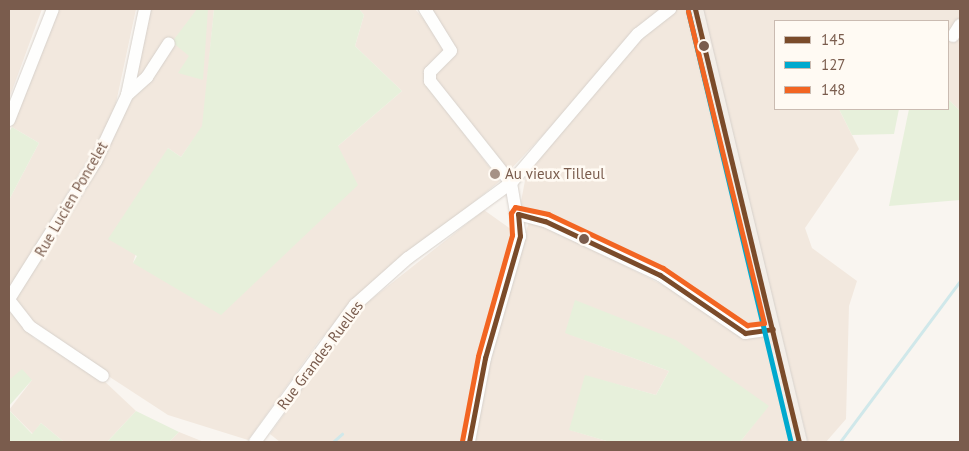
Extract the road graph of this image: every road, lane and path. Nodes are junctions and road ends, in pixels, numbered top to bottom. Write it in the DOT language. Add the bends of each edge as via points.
graph roads {
  1 [pos="53,9"];
  2 [pos="145,9"];
  3 [pos="424,9"];
  4 [pos="670,9"];
  5 [pos="695,9"];
  6 [pos="169,43"];
  7 [pos="127,95"];
  8 [pos="9,120"];
  9 [pos="510,183"];
  10 [pos="518,214"];
  11 [pos="9,300"];
  12 [pos="772,330"];
  13 [pos="103,376"];
  14 [pos="255,442"];
  15 [pos="469,442"];
  16 [pos="800,442"];
  1 -- 8 [label="street"];
  2 -- 7 [label="street, Rue Lucien Poncelet"];
  3 -- 9 [label="street" via="451,51 430,72 430,81"];
  4 -- 9 [label="street, Rue Grandes Ruelles" via="638,34"];
  5 -- 12 [label="main road"];
  6 -- 7 [label="street, Rue Lucien Poncelet" via="146,77"];
  7 -- 11 [label="street, Rue Lucien Poncelet" via="92,168"];
  9 -- 10 [label="street"];
  9 -- 14 [label="street, Rue Grandes Ruelles" via="408,258 355,305"];
  10 -- 12 [label="street" via="545,221 660,275 745,333"];
  10 -- 15 [label="street" via="520,236 484,358"];
  11 -- 13 [label="street" via="29,326"];
  12 -- 16 [label="main road"];
}
